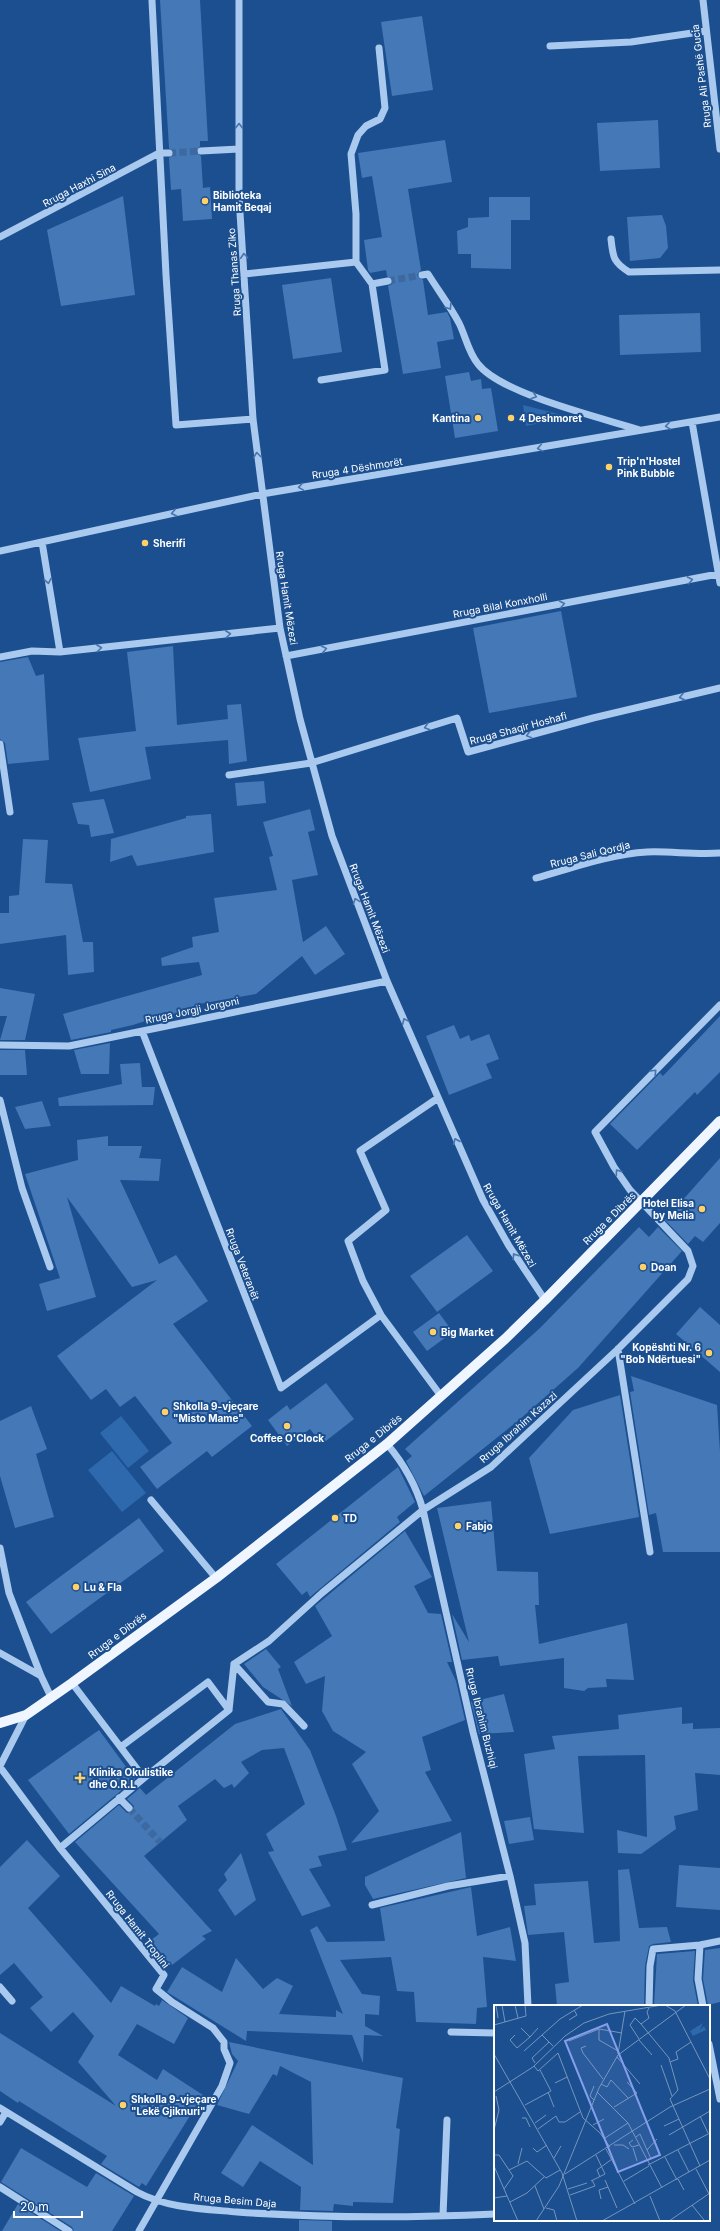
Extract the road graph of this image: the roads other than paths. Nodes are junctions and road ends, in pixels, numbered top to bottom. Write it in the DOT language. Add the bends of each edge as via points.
graph roads {
  1 [pos="239,0"];
  2 [pos="703,0"];
  3 [pos="152,1"];
  4 [pos="706,31"];
  5 [pos="550,46"];
  6 [pos="379,48"];
  7 [pos="239,149"];
  8 [pos="720,149"];
  9 [pos="201,151"];
  10 [pos="159,153"];
  11 [pos="169,153"];
  12 [pos="0,237"];
  13 [pos="610,239"];
  14 [pos="356,262"];
  15 [pos="720,270"];
  16 [pos="245,274"];
  17 [pos="422,275"];
  18 [pos="388,281"];
  19 [pos="372,284"];
  20 [pos="321,380"];
  21 [pos="720,417"];
  22 [pos="253,419"];
  23 [pos="692,422"];
  24 [pos="642,431"];
  25 [pos="262,494"];
  26 [pos="42,542"];
  27 [pos="0,551"];
  28 [pos="718,574"];
  29 [pos="720,583"];
  30 [pos="280,628"];
  31 [pos="60,652"];
  32 [pos="286,656"];
  33 [pos="0,657"];
  34 [pos="720,688"];
  35 [pos="0,744"];
  36 [pos="311,763"];
  37 [pos="229,775"];
  38 [pos="10,812"];
  39 [pos="720,853"];
  40 [pos="536,878"];
  41 [pos="387,981"];
  42 [pos="720,1005"];
  43 [pos="142,1031"];
  44 [pos="0,1045"];
  45 [pos="438,1098"];
  46 [pos="0,1100"];
  47 [pos="720,1121"];
  48 [pos="641,1203"];
  49 [pos="50,1267"];
  50 [pos="546,1300"];
  51 [pos="381,1315"];
  52 [pos="618,1349"];
  53 [pos="441,1396"];
  54 [pos="387,1444"];
  55 [pos="151,1500"];
  56 [pos="423,1510"];
  57 [pos="0,1548"];
  58 [pos="650,1552"];
  59 [pos="216,1578"];
  60 [pos="0,1653"];
  61 [pos="234,1664"];
  62 [pos="41,1676"];
  63 [pos="72,1683"];
  64 [pos="51,1697"];
  65 [pos="229,1710"];
  66 [pos="26,1715"];
  67 [pos="0,1723"];
  68 [pos="304,1726"];
  69 [pos="122,1746"];
  70 [pos="0,1767"];
  71 [pos="144,1778"];
  72 [pos="119,1798"];
  73 [pos="129,1808"];
  74 [pos="60,1848"];
  75 [pos="510,1876"];
  76 [pos="372,1905"];
  77 [pos="720,1941"];
  78 [pos="700,1945"];
  79 [pos="0,1987"];
  80 [pos="12,2001"];
  81 [pos="528,2005"];
  82 [pos="649,2005"];
  83 [pos="703,2005"];
  84 [pos="451,2032"];
  85 [pos="494,2033"];
  86 [pos="710,2049"];
  87 [pos="720,2099"];
  88 [pos="3,2110"];
  89 [pos="447,2120"];
  90 [pos="0,2122"];
  91 [pos="0,2187"];
  92 [pos="156,2201"];
  93 [pos="494,2214"];
  94 [pos="443,2215"];
  95 [pos="69,2231"];
  96 [pos="139,2231"];
  7 -- 1 [label="street, Rruga Thanas Ziko, one-way"];
  2 -- 4 [label="street, Rruga Ali Pashë Gucia"];
  3 -- 10 [label="street"];
  4 -- 5 [label="street" via="631,42"];
  4 -- 8 [label="street, Rruga Ali Pashë Gucia"];
  6 -- 14 [label="street" via="385,108 380,119 366,126 358,135 351,154 356,214"];
  7 -- 9 [label="street"];
  16 -- 7 [label="street, Rruga Thanas Ziko, one-way" via="239,197"];
  10 -- 11 [label="street, Rruga Haxhi Sina"];
  10 -- 12 [label="street, Rruga Haxhi Sina"];
  10 -- 22 [label="street" via="176,425"];
  13 -- 15 [label="street" via="614,260 629,272"];
  14 -- 16 [label="street"];
  14 -- 19 [label="street"];
  16 -- 22 [label="street, Rruga Thanas Ziko"];
  17 -- 24 [label="street, one-way" via="428,274 459,324 469,351 478,365 491,377 532,396"];
  18 -- 19 [label="street"];
  19 -- 20 [label="street" via="385,370"];
  21 -- 23 [label="street, Rruga 4 Dëshmorët"];
  25 -- 22 [label="street, Rruga Thanas Ziko, one-way"];
  23 -- 24 [label="street, Rruga 4 Dëshmorët, one-way"];
  23 -- 28 [label="street"];
  24 -- 25 [label="street, Rruga 4 Dëshmorët, one-way"];
  25 -- 26 [label="street, Rruga 4 Dëshmorët, one-way"];
  25 -- 30 [label="street, Rruga Hamit Mëzezi"];
  26 -- 27 [label="street, Rruga 4 Dëshmorët"];
  26 -- 31 [label="street, one-way"];
  28 -- 29 [label="street"];
  32 -- 28 [label="street, Rruga Bilal Konxholli, one-way"];
  31 -- 30 [label="street, one-way"];
  30 -- 32 [label="street, Rruga Hamit Mëzezi"];
  31 -- 33 [label="street" via="32,651"];
  32 -- 36 [label="street, Rruga Hamit Mëzezi"];
  34 -- 36 [label="street, Rruga Shaqir Hoshafi, one-way" via="593,718 468,752 457,718"];
  35 -- 38 [label="street"];
  36 -- 37 [label="street, Rruga Shaqir Hoshafi"];
  41 -- 36 [label="street, Rruga Hamit Mëzezi, one-way" via="332,836"];
  39 -- 40 [label="street, Rruga Sali Qordja" via="646,852 615,856"];
  41 -- 43 [label="street, Rruga Jorgji Jorgoni"];
  45 -- 41 [label="street, Rruga Hamit Mëzezi, one-way"];
  48 -- 42 [label="street, Rruga Ibrahim Kazazi, one-way" via="614,1167 595,1132"];
  43 -- 44 [label="street, Rruga Jorgji Jorgoni" via="69,1046"];
  43 -- 51 [label="street, Rruga Veteranët" via="281,1388"];
  50 -- 45 [label="street, Rruga Hamit Mëzezi, one-way" via="509,1246 483,1200"];
  45 -- 51 [label="street" via="360,1151 386,1210 348,1241 363,1281"];
  46 -- 49 [label="street" via="22,1188"];
  47 -- 48 [label="main road, Rruga e Dibrës"];
  48 -- 50 [label="main road, Rruga e Dibrës"];
  48 -- 52 [label="street, Rruga Ibrahim Kazazi" via="688,1251 693,1266 688,1278"];
  50 -- 53 [label="main road, Rruga e Dibrës"];
  51 -- 53 [label="street"];
  52 -- 56 [label="street, Rruga Ibrahim Kazazi" via="491,1467"];
  52 -- 58 [label="street"];
  53 -- 54 [label="main road, Rruga e Dibrës"];
  54 -- 56 [label="street, Rruga Ibrahim Buzhiqi" via="402,1462 418,1491"];
  54 -- 59 [label="main road, Rruga e Dibrës"];
  55 -- 59 [label="street"];
  56 -- 61 [label="street, Rruga Ibrahim Kazazi" via="322,1593 269,1641"];
  56 -- 75 [label="street, Rruga Ibrahim Buzhiqi"];
  57 -- 62 [label="street" via="9,1593"];
  59 -- 63 [label="main road, Rruga e Dibrës"];
  60 -- 62 [label="street"];
  61 -- 65 [label="street"];
  61 -- 68 [label="street" via="268,1702 283,1704"];
  62 -- 64 [label="street"];
  63 -- 64 [label="main road, Rruga e Dibrës"];
  63 -- 69 [label="street"];
  64 -- 66 [label="main road, Rruga e Dibrës"];
  65 -- 69 [label="street" via="208,1682"];
  65 -- 71 [label="street"];
  66 -- 67 [label="main road, Rruga e Dibrës"];
  66 -- 70 [label="street"];
  69 -- 71 [label="street"];
  70 -- 74 [label="street, Rruga Hamit Troplini"];
  71 -- 72 [label="street"];
  72 -- 73 [label="street"];
  72 -- 74 [label="street"];
  74 -- 92 [label="street, Rruga Hamit Troplini" via="164,1975 156,1989 213,2028 224,2042 230,2063 222,2086"];
  75 -- 76 [label="street" via="448,1886"];
  75 -- 81 [label="street, Rruga Ibrahim Buzhiqi" via="525,1943"];
  77 -- 78 [label="street"];
  78 -- 82 [label="street" via="653,1949"];
  78 -- 83 [label="street" via="698,1979"];
  79 -- 80 [label="street"];
  84 -- 85 [label="street"];
  86 -- 87 [label="street"];
  88 -- 90 [label="street"];
  88 -- 92 [label="street, Rruga Besim Daja"];
  89 -- 94 [label="street"];
  91 -- 95 [label="street"];
  92 -- 94 [label="street, Rruga Besim Daja" via="207,2210 269,2214"];
  92 -- 96 [label="street"];
  93 -- 94 [label="street, Rruga Besim Daja"];
}
